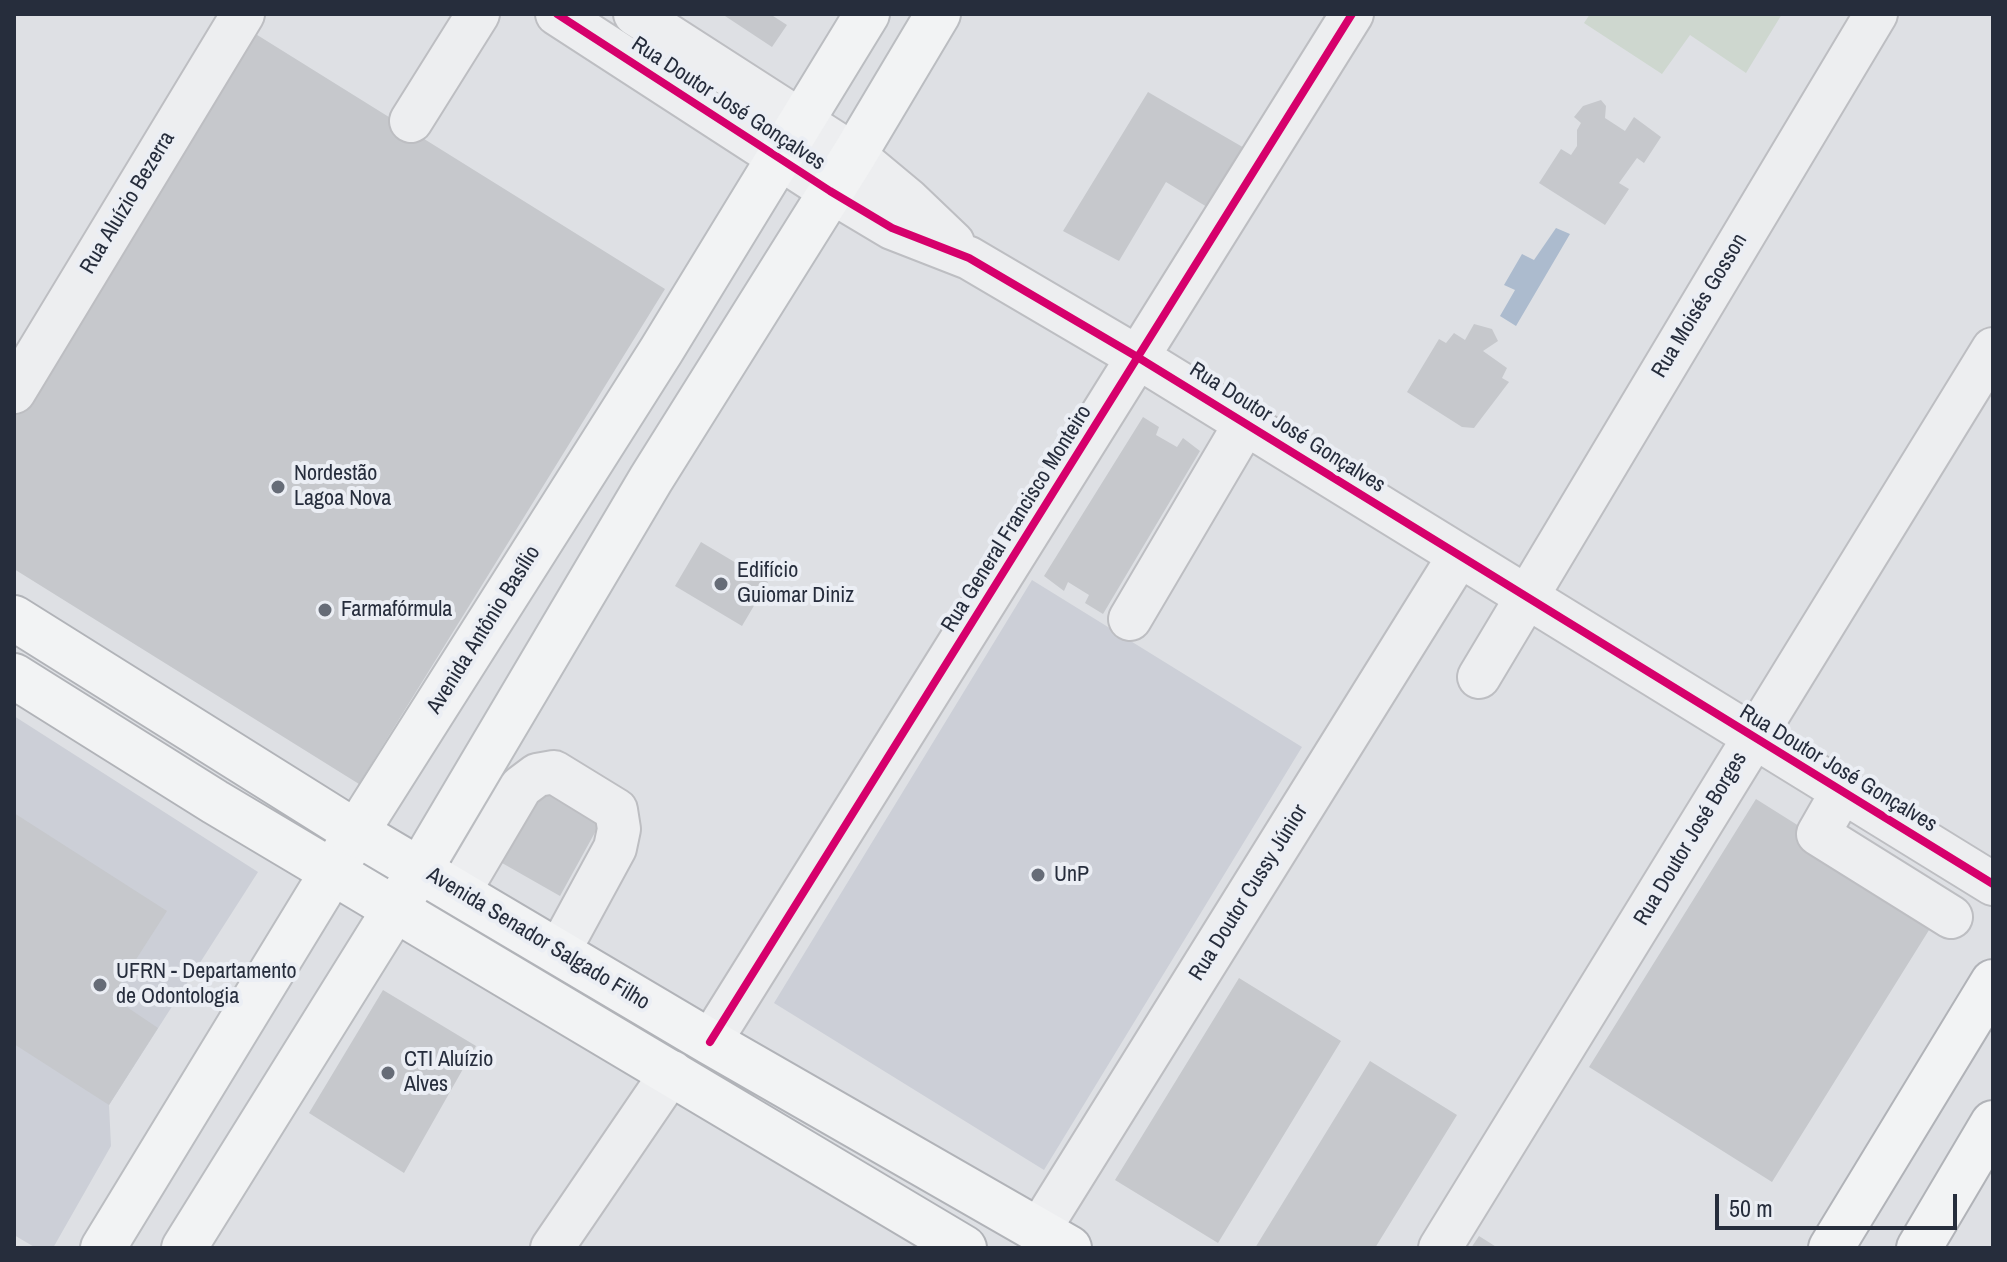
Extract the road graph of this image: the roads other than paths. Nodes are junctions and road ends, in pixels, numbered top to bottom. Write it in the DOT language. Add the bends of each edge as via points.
graph roads {
  1 [pos="209,14"];
  2 [pos="243,14"];
  3 [pos="478,14"];
  4 [pos="557,14"];
  5 [pos="635,14"];
  6 [pos="938,14"];
  7 [pos="1352,14"];
  8 [pos="1876,14"];
  9 [pos="857,18"];
  10 [pos="190,72"];
  11 [pos="411,121"];
  12 [pos="804,121"];
  13 [pos="854,155"];
  14 [pos="781,159"];
  15 [pos="830,191"];
  16 [pos="89,241"];
  17 [pos="969,258"];
  18 [pos="14,338"];
  19 [pos="1993,349"];
  20 [pos="661,351"];
  21 [pos="1139,358"];
  22 [pos="14,392"];
  23 [pos="1245,424"];
  24 [pos="651,479"];
  25 [pos="1459,556"];
  26 [pos="1525,597"];
  27 [pos="14,618"];
  28 [pos="1130,619"];
  29 [pos="14,676"];
  30 [pos="1479,677"];
  31 [pos="1752,738"];
  32 [pos="1842,792"];
  33 [pos="357,833"];
  34 [pos="420,869"];
  35 [pos="333,872"];
  36 [pos="1993,884"];
  37 [pos="459,892"];
  38 [pos="395,908"];
  39 [pos="1951,917"];
  40 [pos="559,951"];
  41 [pos="1993,982"];
  42 [pos="710,1042"];
  43 [pos="672,1072"];
  44 [pos="1993,1123"];
  45 [pos="1993,1161"];
  46 [pos="1054,1239"];
  47 [pos="955,1246"];
  48 [pos="103,1248"];
  49 [pos="184,1248"];
  50 [pos="552,1248"];
  51 [pos="1440,1248"];
  52 [pos="1831,1248"];
  53 [pos="1919,1248"];
  54 [pos="1941,1248"];
  1 -- 10 [label="street, Rua Aluízio Bezerra"];
  2 -- 10 [label="street, Rua Aluízio Bezerra"];
  3 -- 11 [label="street"];
  4 -- 14 [label="street, Rua Doutor José Gonçalves"];
  5 -- 12 [label="street, Rua Doutor José Gonçalves"];
  6 -- 13 [label="main road"];
  7 -- 21 [label="street, Rua General Francisco Monteiro"];
  8 -- 26 [label="street, Rua Moisés Gosson"];
  9 -- 12 [label="main road, Avenida Antônio Basílio"];
  10 -- 16 [label="street, Rua Aluízio Bezerra"];
  12 -- 13 [label="street, Rua Doutor José Gonçalves"];
  12 -- 14 [label="main road, Avenida Antônio Basílio"];
  13 -- 15 [label="main road"];
  13 -- 17 [label="street, Rua Doutor José Gonçalves"];
  14 -- 15 [label="street, Rua Doutor José Gonçalves"];
  14 -- 20 [label="main road, Avenida Antônio Basílio"];
  15 -- 17 [label="street, Rua Doutor José Gonçalves" via="892,228"];
  15 -- 24 [label="main road"];
  16 -- 18 [label="street, Rua Aluízio Bezerra"];
  16 -- 22 [label="street, Rua Aluízio Bezerra"];
  17 -- 21 [label="street, Rua Doutor José Gonçalves"];
  19 -- 31 [label="street, Rua Doutor José Borges"];
  20 -- 24 [label="main road"];
  20 -- 33 [label="main road, Avenida Antônio Basílio"];
  21 -- 23 [label="street, Rua Doutor José Gonçalves"];
  21 -- 42 [label="street, Rua General Francisco Monteiro"];
  23 -- 25 [label="street, Rua Doutor José Gonçalves"];
  23 -- 28 [label="street"];
  24 -- 34 [label="main road"];
  25 -- 26 [label="street, Rua Doutor José Gonçalves"];
  25 -- 46 [label="street, Rua Doutor Cussy Júnior"];
  26 -- 30 [label="street, Rua Moisés Gosson"];
  26 -- 31 [label="street, Rua Doutor José Gonçalves"];
  27 -- 33 [label="main road, Avenida Senador Salgado Filho"];
  29 -- 35 [label="main road, Avenida Senador Salgado Filho"];
  31 -- 32 [label="street, Rua Doutor José Gonçalves"];
  31 -- 51 [label="street, Rua Doutor José Borges" via="1542,1102"];
  32 -- 36 [label="street, Rua Doutor José Gonçalves"];
  32 -- 39 [label="street" via="1818,834"];
  33 -- 34 [label="main road, Avenida Senador Salgado Filho"];
  33 -- 35 [label="main road, Avenida Antônio Basílio"];
  34 -- 37 [label="main road, Avenida Senador Salgado Filho"];
  34 -- 38 [label="main road"];
  35 -- 38 [label="main road, Avenida Senador Salgado Filho"];
  35 -- 48 [label="main road, Avenida Antônio Basílio"];
  37 -- 40 [label="main road, Avenida Senador Salgado Filho"];
  37 -- 40 [label="street" via="521,787 537,775 554,772 616,810 619,829 615,848"];
  38 -- 43 [label="main road, Avenida Senador Salgado Filho"];
  38 -- 49 [label="main road"];
  40 -- 42 [label="main road, Avenida Senador Salgado Filho"];
  41 -- 52 [label="main road"];
  42 -- 46 [label="main road, Avenida Senador Salgado Filho"];
  43 -- 47 [label="main road, Avenida Senador Salgado Filho"];
  43 -- 50 [label="street"];
  44 -- 53 [label="main road"];
  45 -- 54 [label="street"];
}
